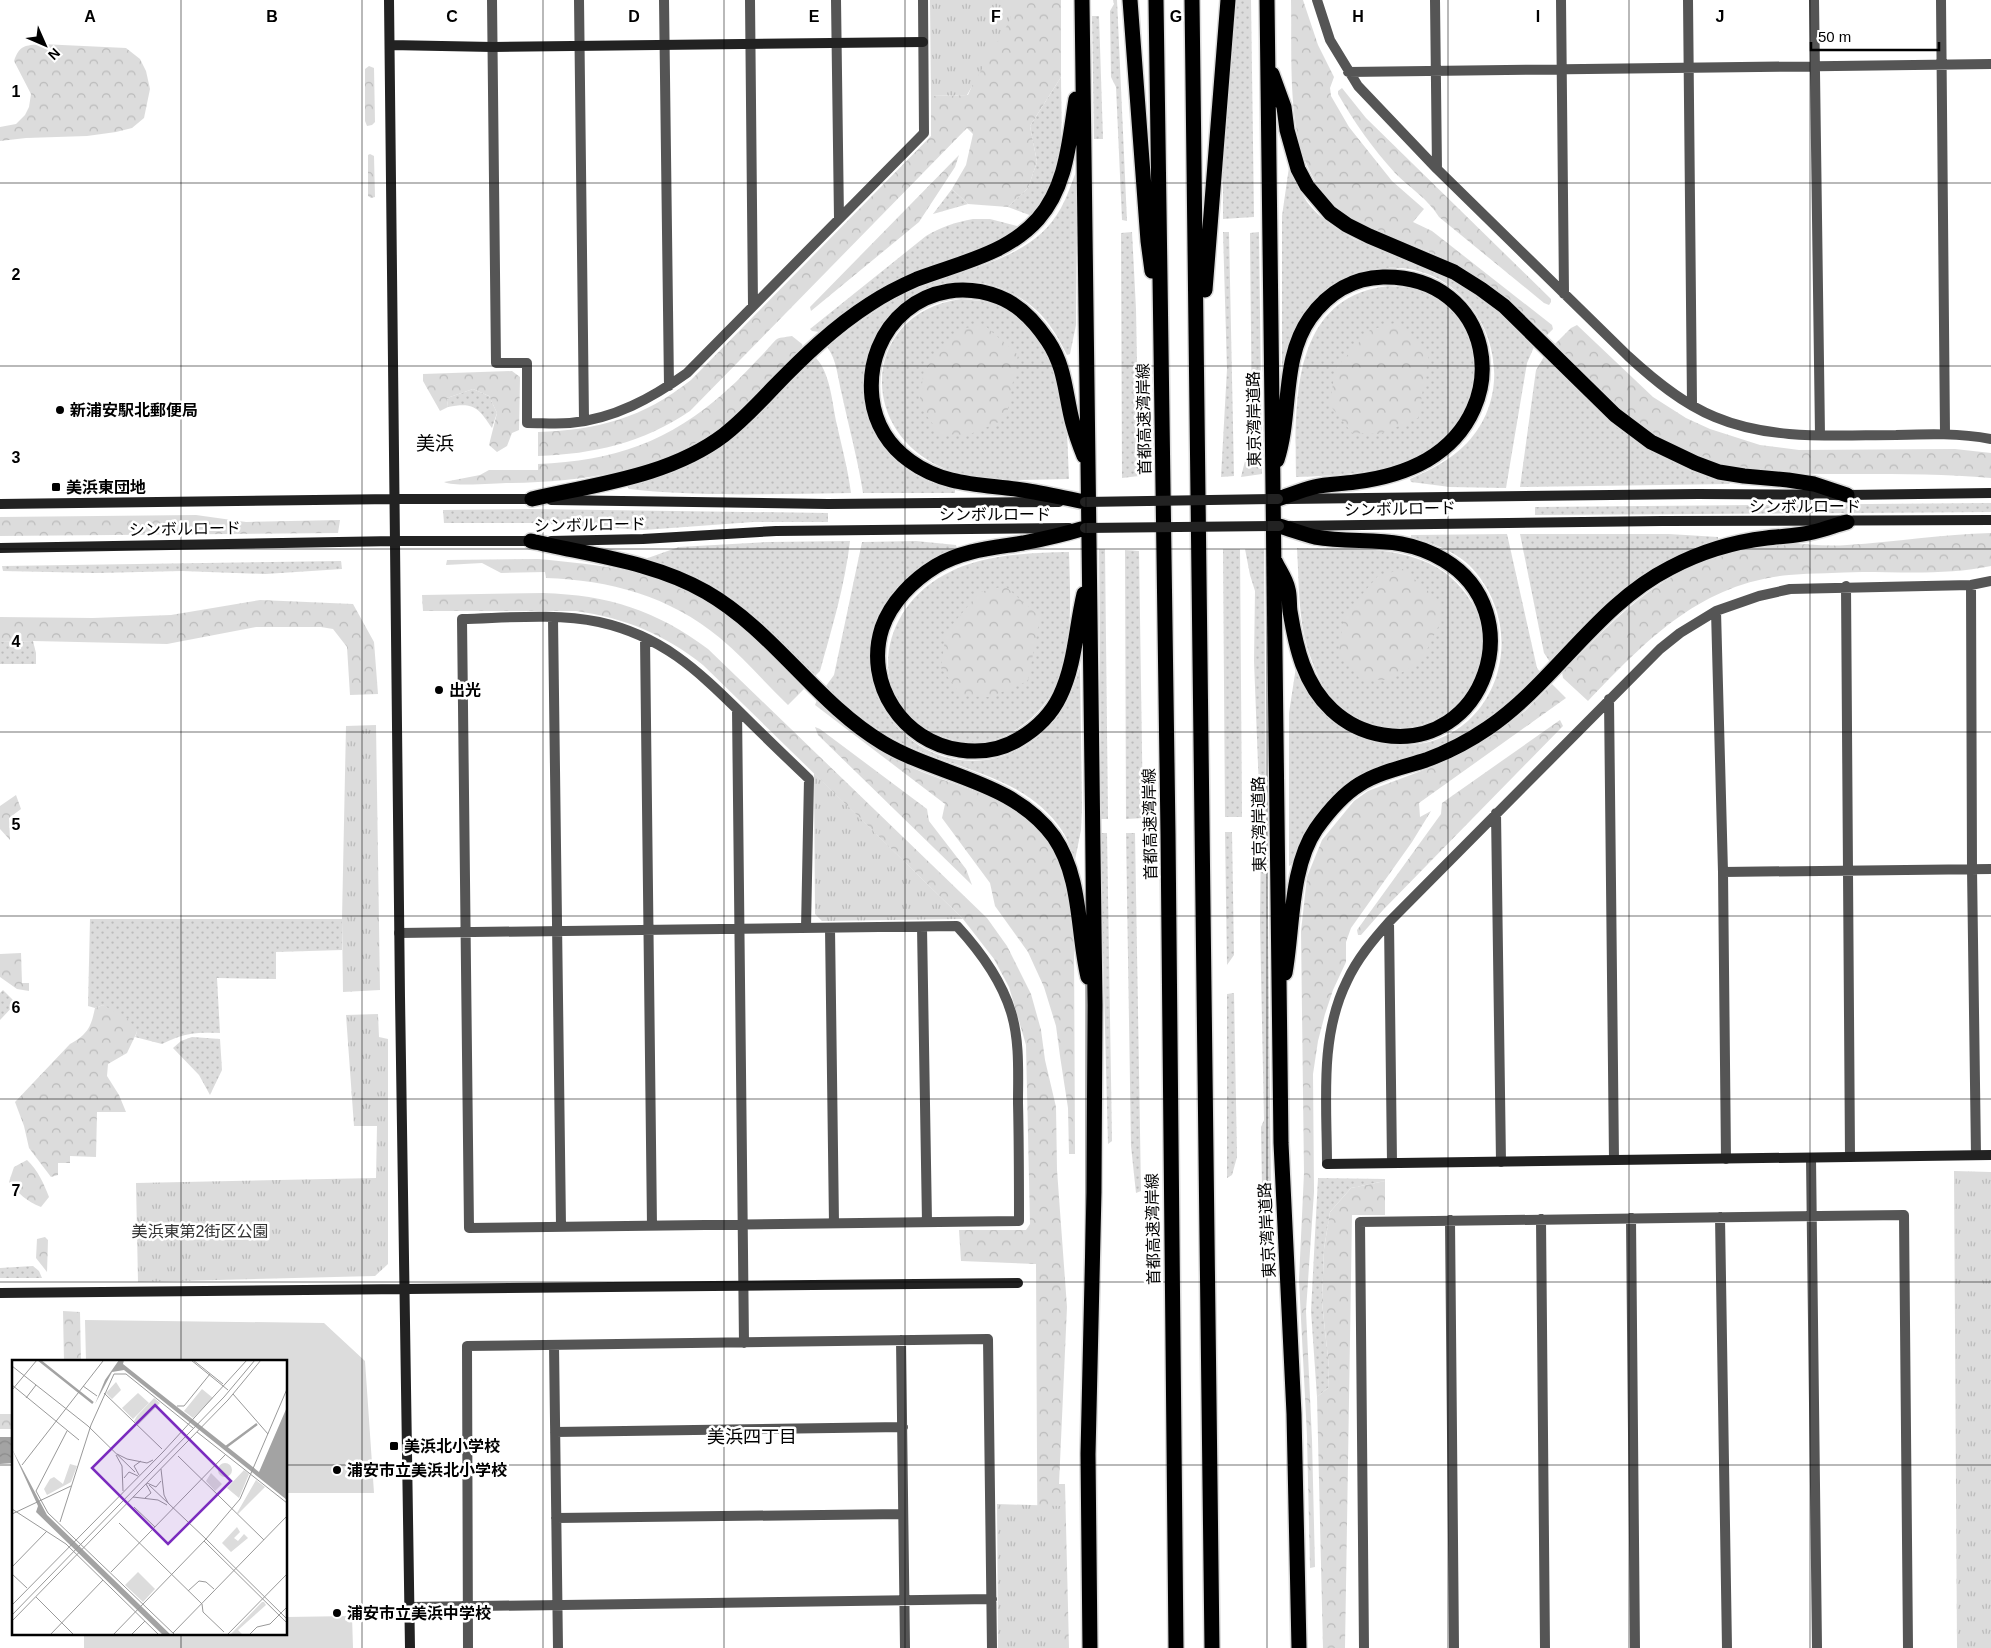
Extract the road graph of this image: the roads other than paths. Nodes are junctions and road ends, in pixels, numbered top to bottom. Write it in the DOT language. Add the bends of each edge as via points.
graph roads {
  1 [pos="389,0"];
  2 [pos="492,0"];
  3 [pos="579,0"];
  4 [pos="664,0"];
  5 [pos="750,0"];
  6 [pos="836,0"];
  7 [pos="923,0"];
  8 [pos="1082,0"];
  9 [pos="1130,0"];
  10 [pos="1156,0"];
  11 [pos="1192,0"];
  12 [pos="1228,0"];
  13 [pos="1267,0"];
  14 [pos="1317,0"];
  15 [pos="1435,0"];
  16 [pos="1561,0"];
  17 [pos="1688,0"];
  18 [pos="1814,0"];
  19 [pos="1940,0"];
  20 [pos="923,42"];
  21 [pos="836,43"];
  22 [pos="750,44"];
  23 [pos="390,45"];
  24 [pos="665,45"];
  25 [pos="580,46"];
  26 [pos="493,47"];
  27 [pos="1083,60"];
  28 [pos="1268,63"];
  29 [pos="1991,64"];
  30 [pos="1941,65"];
  31 [pos="1815,66"];
  32 [pos="1688,68"];
  33 [pos="1562,70"];
  34 [pos="1436,71"];
  35 [pos="1348,72"];
  36 [pos="1437,169"];
  37 [pos="839,219"];
  38 [pos="1564,294"];
  39 [pos="753,306"];
  40 [pos="1161,340"];
  41 [pos="1198,365"];
  42 [pos="669,386"];
  43 [pos="1692,404"];
  44 [pos="584,420"];
  45 [pos="1945,434"];
  46 [pos="1820,435"];
  47 [pos="1991,439"];
  48 [pos="1088,470"];
  49 [pos="1272,472"];
  50 [pos="1991,493"];
  51 [pos="1846,495"];
  52 [pos="394,499"];
  53 [pos="532,499"];
  54 [pos="1278,499"];
  55 [pos="1085,502"];
  56 [pos="0,504"];
  57 [pos="1991,520"];
  58 [pos="1847,522"];
  59 [pos="1278,526"];
  60 [pos="1085,528"];
  61 [pos="395,541"];
  62 [pos="532,541"];
  63 [pos="0,548"];
  64 [pos="1274,558"];
  65 [pos="1090,566"];
  66 [pos="1991,580"];
  67 [pos="1972,585"];
  68 [pos="1846,586"];
  69 [pos="1716,611"];
  70 [pos="554,618"];
  71 [pos="645,638"];
  72 [pos="1609,699"];
  73 [pos="737,709"];
  74 [pos="1496,813"];
  75 [pos="1972,869"];
  76 [pos="1991,869"];
  77 [pos="1848,871"];
  78 [pos="1723,872"];
  79 [pos="1389,922"];
  80 [pos="922,926"];
  81 [pos="806,928"];
  82 [pos="830,928"];
  83 [pos="740,929"];
  84 [pos="649,930"];
  85 [pos="557,931"];
  86 [pos="466,932"];
  87 [pos="399,933"];
  88 [pos="1095,1005"];
  89 [pos="1279,1007"];
  90 [pos="1976,1155"];
  91 [pos="1991,1155"];
  92 [pos="1850,1157"];
  93 [pos="1811,1158"];
  94 [pos="1726,1159"];
  95 [pos="1614,1160"];
  96 [pos="1501,1162"];
  97 [pos="1392,1163"];
  98 [pos="1328,1164"];
  99 [pos="1812,1216"];
  100 [pos="1720,1217"];
  101 [pos="1631,1218"];
  102 [pos="1541,1219"];
  103 [pos="1450,1220"];
  104 [pos="927,1222"];
  105 [pos="834,1223"];
  106 [pos="743,1224"];
  107 [pos="560,1226"];
  108 [pos="652,1226"];
  109 [pos="1018,1282"];
  110 [pos="743,1286"];
  111 [pos="404,1289"];
  112 [pos="0,1293"];
  113 [pos="901,1340"];
  114 [pos="744,1343"];
  115 [pos="554,1345"];
  116 [pos="903,1427"];
  117 [pos="555,1432"];
  118 [pos="903,1514"];
  119 [pos="556,1518"];
  120 [pos="992,1599"];
  121 [pos="904,1600"];
  122 [pos="558,1604"];
  123 [pos="467,1605"];
  124 [pos="409,1607"];
  125 [pos="410,1648"];
  126 [pos="468,1648"];
  127 [pos="558,1648"];
  128 [pos="905,1648"];
  129 [pos="992,1648"];
  130 [pos="1090,1648"];
  131 [pos="1176,1648"];
  132 [pos="1212,1648"];
  133 [pos="1299,1648"];
  134 [pos="1364,1648"];
  135 [pos="1454,1648"];
  136 [pos="1545,1648"];
  137 [pos="1635,1648"];
  138 [pos="1727,1648"];
  139 [pos="1818,1648"];
  140 [pos="1908,1648"];
  1 -- 23 [label="main road"];
  2 -- 26 [label="street"];
  3 -- 25 [label="street"];
  4 -- 24 [label="street"];
  5 -- 22 [label="street"];
  6 -- 21 [label="street"];
  7 -- 20 [label="street"];
  8 -- 27 [label="highway"];
  9 -- 40 [label="highway" via="1148,241"];
  10 -- 40 [label="highway, 首都高速湾岸線"];
  11 -- 41 [label="highway"];
  12 -- 41 [label="highway"];
  13 -- 28 [label="highway, 東京湾岸道路"];
  14 -- 35 [label="street" via="1330,40"];
  15 -- 34 [label="street"];
  16 -- 33 [label="street"];
  17 -- 32 [label="street"];
  18 -- 31 [label="street"];
  19 -- 30 [label="street"];
  20 -- 21 [label="main road"];
  20 -- 37 [label="street" via="924,133"];
  21 -- 22 [label="main road"];
  21 -- 37 [label="street"];
  22 -- 24 [label="main road"];
  22 -- 39 [label="street"];
  23 -- 26 [label="main road"];
  23 -- 52 [label="main road"];
  24 -- 25 [label="main road"];
  24 -- 42 [label="street"];
  25 -- 26 [label="main road"];
  25 -- 44 [label="street"];
  26 -- 44 [label="street" via="496,363 527,363 527,423"];
  27 -- 48 [label="highway"];
  27 -- 53 [label="highway" via="1062,176 1047,208 1022,234 984,255 917,280 846,320 725,434 701,450 652,471"];
  28 -- 49 [label="highway, 東京湾岸道路"];
  28 -- 51 [label="highway" via="1284,107 1298,169 1307,186 1330,213 1347,225 1454,272 1481,289 1504,306 1615,415 1672,453 1719,472 1814,484"];
  29 -- 30 [label="street"];
  30 -- 31 [label="street"];
  30 -- 45 [label="street"];
  31 -- 32 [label="street"];
  31 -- 46 [label="street"];
  32 -- 33 [label="street"];
  32 -- 43 [label="street"];
  33 -- 34 [label="street"];
  33 -- 38 [label="street"];
  34 -- 35 [label="street"];
  34 -- 36 [label="street"];
  35 -- 36 [label="street"];
  36 -- 38 [label="street"];
  37 -- 39 [label="street"];
  38 -- 43 [label="street" via="1645,371"];
  39 -- 42 [label="street" via="687,373"];
  40 -- 131 [label="highway, 首都高速湾岸線"];
  41 -- 132 [label="highway"];
  42 -- 44 [label="street" via="634,406"];
  43 -- 46 [label="street" via="1715,417 1762,431"];
  45 -- 46 [label="street"];
  45 -- 47 [label="street"];
  48 -- 55 [label="highway" via="1073,423 1065,380 1050,343 1030,318 1005,300 990,294 943,293 915,304 896,319 881,340 873,364 871,388 876,417 885,436 899,452 924,470 952,481"];
  48 -- 65 [label="highway"];
  49 -- 54 [label="highway" via="1282,442 1290,372 1298,342 1310,319 1343,287 1378,278 1409,279 1432,286 1448,297 1469,320 1479,342 1483,376 1474,410 1447,446 1410,468 1375,478 1314,487"];
  49 -- 64 [label="highway, 東京湾岸道路"];
  50 -- 51 [label="main road, シンボルロード"];
  51 -- 54 [label="main road, シンボルロード"];
  52 -- 53 [label="main road, シンボルロード"];
  52 -- 56 [label="main road, シンボルロード"];
  52 -- 61 [label="main road"];
  53 -- 55 [label="main road, シンボルロード" via="828,504"];
  54 -- 55 [label="main road, シンボルロード, bridge"];
  57 -- 58 [label="main road, シンボルロード"];
  58 -- 59 [label="main road, シンボルロード"];
  58 -- 89 [label="highway" via="1812,532 1724,546 1652,577 1618,604 1530,692 1489,727 1450,750 1382,774 1344,796 1314,831 1299,874"];
  59 -- 60 [label="main road, シンボルロード, bridge"];
  59 -- 64 [label="highway" via="1315,536 1411,546 1445,561 1460,572 1472,585 1486,610 1491,640 1481,686 1449,722 1421,734 1391,736 1345,721 1310,683 1297,648 1288,588"];
  60 -- 62 [label="main road, シンボルロード" via="776,531 643,539"];
  60 -- 65 [label="highway" via="1054,537 988,547 953,558 920,577 891,609 882,628 879,674 890,704 921,737 948,748 984,751 998,748 1038,726 1060,697 1068,676"];
  61 -- 62 [label="main road, シンボルロード"];
  61 -- 63 [label="main road, シンボルロード"];
  61 -- 87 [label="main road"];
  62 -- 88 [label="highway" via="650,568 707,593 745,620 838,710 868,734 902,754 996,791 1028,810 1054,838 1070,873"];
  64 -- 89 [label="highway, 東京湾岸道路"];
  65 -- 88 [label="highway"];
  66 -- 67 [label="street"];
  67 -- 68 [label="street"];
  67 -- 75 [label="street"];
  68 -- 69 [label="street" via="1790,589"];
  68 -- 77 [label="street"];
  69 -- 72 [label="street" via="1660,649"];
  69 -- 78 [label="street"];
  70 -- 71 [label="street" via="598,622"];
  70 -- 85 [label="street"];
  70 -- 86 [label="street" via="462,619"];
  71 -- 73 [label="street" via="686,661"];
  71 -- 84 [label="street"];
  72 -- 74 [label="street"];
  72 -- 95 [label="street"];
  73 -- 81 [label="street" via="809,779"];
  73 -- 83 [label="street"];
  74 -- 79 [label="street"];
  74 -- 96 [label="street"];
  75 -- 76 [label="street"];
  75 -- 77 [label="street"];
  75 -- 90 [label="street"];
  77 -- 78 [label="street"];
  77 -- 92 [label="street"];
  78 -- 94 [label="street"];
  79 -- 97 [label="street"];
  79 -- 98 [label="street" via="1363,953 1346,982 1335,1015 1327,1073"];
  80 -- 82 [label="street"];
  80 -- 104 [label="street"];
  80 -- 104 [label="street" via="957,926 986,962 1001,986 1012,1014 1018,1078 1019,1221"];
  81 -- 82 [label="street"];
  81 -- 83 [label="street"];
  82 -- 105 [label="street"];
  83 -- 84 [label="street"];
  83 -- 106 [label="street"];
  84 -- 85 [label="street"];
  84 -- 108 [label="street"];
  85 -- 86 [label="street"];
  85 -- 107 [label="street"];
  86 -- 87 [label="street"];
  86 -- 107 [label="street" via="469,1228"];
  87 -- 111 [label="main road"];
  88 -- 130 [label="highway" via="1088,1454"];
  89 -- 133 [label="highway, 東京湾岸道路" via="1282,1190 1294,1414"];
  90 -- 91 [label="main road"];
  90 -- 92 [label="main road"];
  92 -- 93 [label="main road"];
  93 -- 94 [label="main road"];
  93 -- 99 [label="street"];
  94 -- 95 [label="main road"];
  95 -- 96 [label="main road"];
  96 -- 97 [label="main road"];
  97 -- 98 [label="main road"];
  99 -- 100 [label="street"];
  99 -- 139 [label="street"];
  99 -- 140 [label="street" via="1904,1215"];
  100 -- 101 [label="street"];
  100 -- 138 [label="street"];
  101 -- 102 [label="street"];
  101 -- 137 [label="street"];
  102 -- 103 [label="street"];
  102 -- 136 [label="street"];
  103 -- 134 [label="street" via="1360,1222"];
  103 -- 135 [label="street"];
  104 -- 105 [label="street"];
  105 -- 106 [label="street"];
  106 -- 108 [label="street"];
  106 -- 110 [label="street"];
  107 -- 108 [label="street"];
  109 -- 110 [label="main road"];
  110 -- 111 [label="main road"];
  110 -- 114 [label="street"];
  111 -- 112 [label="main road"];
  111 -- 124 [label="main road"];
  113 -- 114 [label="street"];
  113 -- 116 [label="street"];
  113 -- 120 [label="street" via="988,1339"];
  114 -- 115 [label="street"];
  115 -- 117 [label="street"];
  115 -- 123 [label="street" via="467,1346"];
  116 -- 117 [label="street"];
  116 -- 118 [label="street"];
  117 -- 119 [label="street"];
  118 -- 119 [label="street"];
  118 -- 121 [label="street"];
  119 -- 122 [label="street"];
  120 -- 121 [label="street"];
  120 -- 129 [label="street"];
  121 -- 122 [label="street"];
  121 -- 128 [label="street"];
  122 -- 123 [label="street"];
  122 -- 127 [label="street"];
  123 -- 124 [label="street"];
  123 -- 126 [label="street"];
  124 -- 125 [label="main road"];
}
